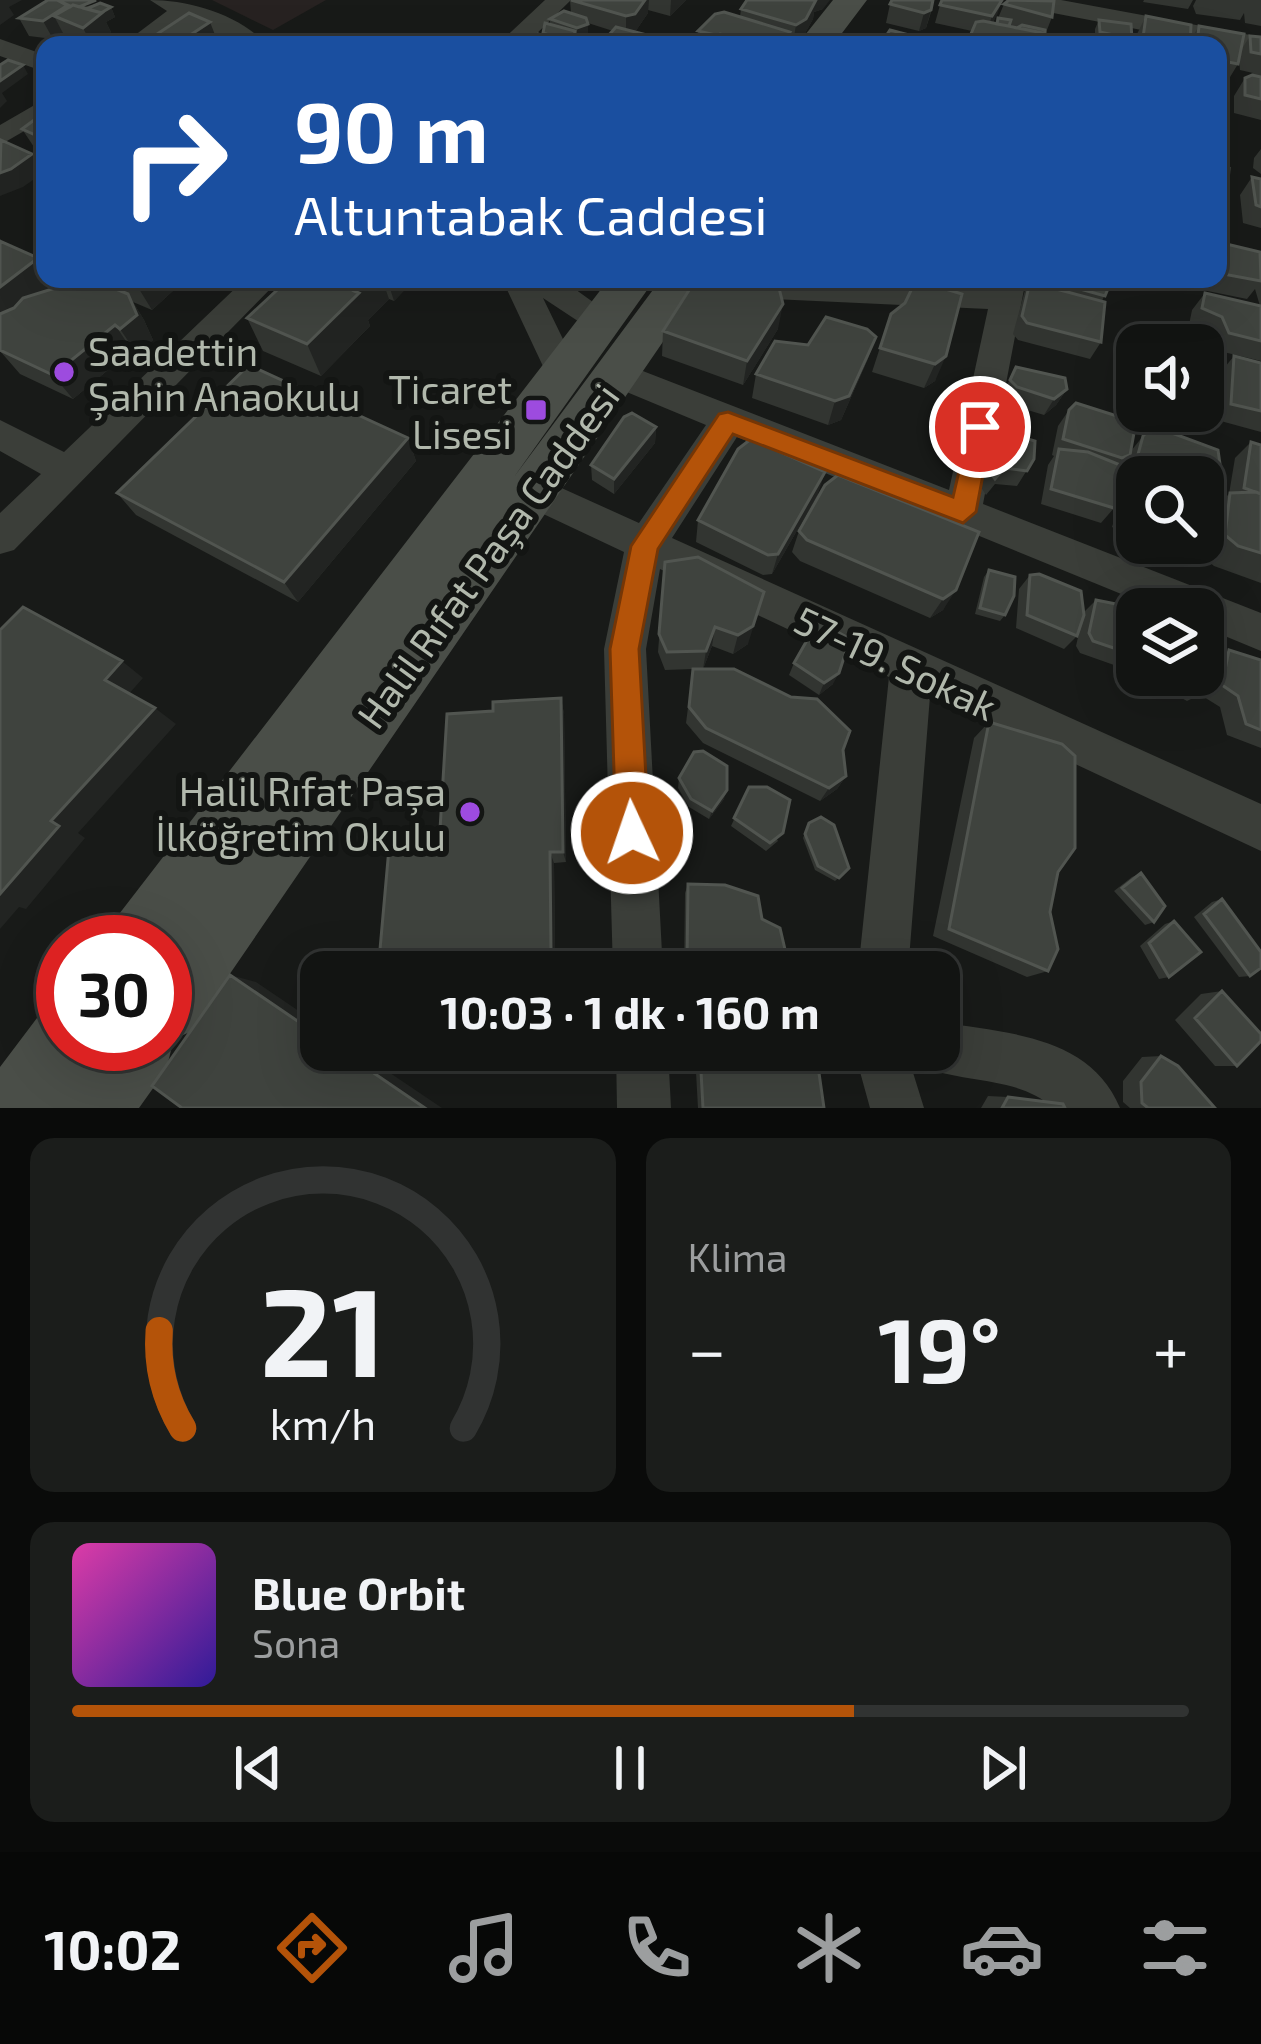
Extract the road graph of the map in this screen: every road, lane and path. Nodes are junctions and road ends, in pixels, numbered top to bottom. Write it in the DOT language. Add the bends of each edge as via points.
graph roads {
  1 [pos="560,0"];
  2 [pos="850,0"];
  3 [pos="884,0"];
  4 [pos="1022,0"];
  5 [pos="174,5"];
  6 [pos="1080,5"];
  7 [pos="144,36"];
  8 [pos="236,36"];
  9 [pos="520,36"];
  10 [pos="822,36"];
  11 [pos="857,36"];
  12 [pos="1072,36"];
  13 [pos="1220,36"];
  14 [pos="1227,37"];
  15 [pos="1261,45"];
  16 [pos="0,47"];
  17 [pos="36,61"];
  18 [pos="36,113"];
  19 [pos="0,137"];
  20 [pos="255,288"];
  21 [pos="527,288"];
  22 [pos="545,288"];
  23 [pos="659,288"];
  24 [pos="965,288"];
  25 [pos="1008,289"];
  26 [pos="592,356"];
  27 [pos="728,421"];
  28 [pos="0,434"];
  29 [pos="68,471"];
  30 [pos="533,492"];
  31 [pos="963,512"];
  32 [pos="0,538"];
  33 [pos="645,546"];
  34 [pos="1261,632"];
  35 [pos="911,670"];
  36 [pos="1261,828"];
  37 [pos="160,915"];
  38 [pos="637,951"];
  39 [pos="885,951"];
  40 [pos="192,969"];
  41 [pos="960,1052"];
  42 [pos="43,1071"];
  43 [pos="121,1071"];
  44 [pos="643,1071"];
  45 [pos="886,1071"];
  46 [pos="15,1108"];
  47 [pos="95,1108"];
  48 [pos="644,1108"];
  49 [pos="897,1108"];
  50 [pos="1093,1108"];
  1 -- 9 [label="street"];
  2 -- 10 [label="main road"];
  3 -- 11 [label="main road"];
  4 -- 6 [label="street"];
  5 -- 7 [label="street"];
  5 -- 8 [label="street"];
  6 -- 12 [label="street"];
  6 -- 13 [label="street"];
  14 -- 15 [label="street"];
  16 -- 17 [label="street"];
  18 -- 19 [label="street"];
  20 -- 29 [label="street"];
  21 -- 26 [label="street"];
  22 -- 26 [label="street"];
  23 -- 26 [label="main road, Halil Rıfat Paşa Caddesi"];
  24 -- 25 [label="street"];
  25 -- 31 [label="street"];
  26 -- 27 [label="street"];
  26 -- 30 [label="main road, Halil Rıfat Paşa Caddesi"];
  26 -- 37 [label="main road, Halil Rıfat Paşa Caddesi"];
  27 -- 31 [label="street"];
  27 -- 33 [label="street"];
  28 -- 29 [label="street"];
  29 -- 32 [label="street"];
  30 -- 33 [label="street, 57-19. Sokak"];
  30 -- 40 [label="main road, Halil Rıfat Paşa Caddesi"];
  31 -- 34 [label="street"];
  33 -- 35 [label="street, 57-19. Sokak"];
  33 -- 38 [label="street" via="625,649"];
  35 -- 36 [label="street, 57-19. Sokak"];
  35 -- 39 [label="street"];
  41 -- 50 [label="street" via="1048,1067"];
  42 -- 46 [label="main road"];
  43 -- 47 [label="main road"];
  44 -- 48 [label="street"];
  45 -- 49 [label="street"];
}
